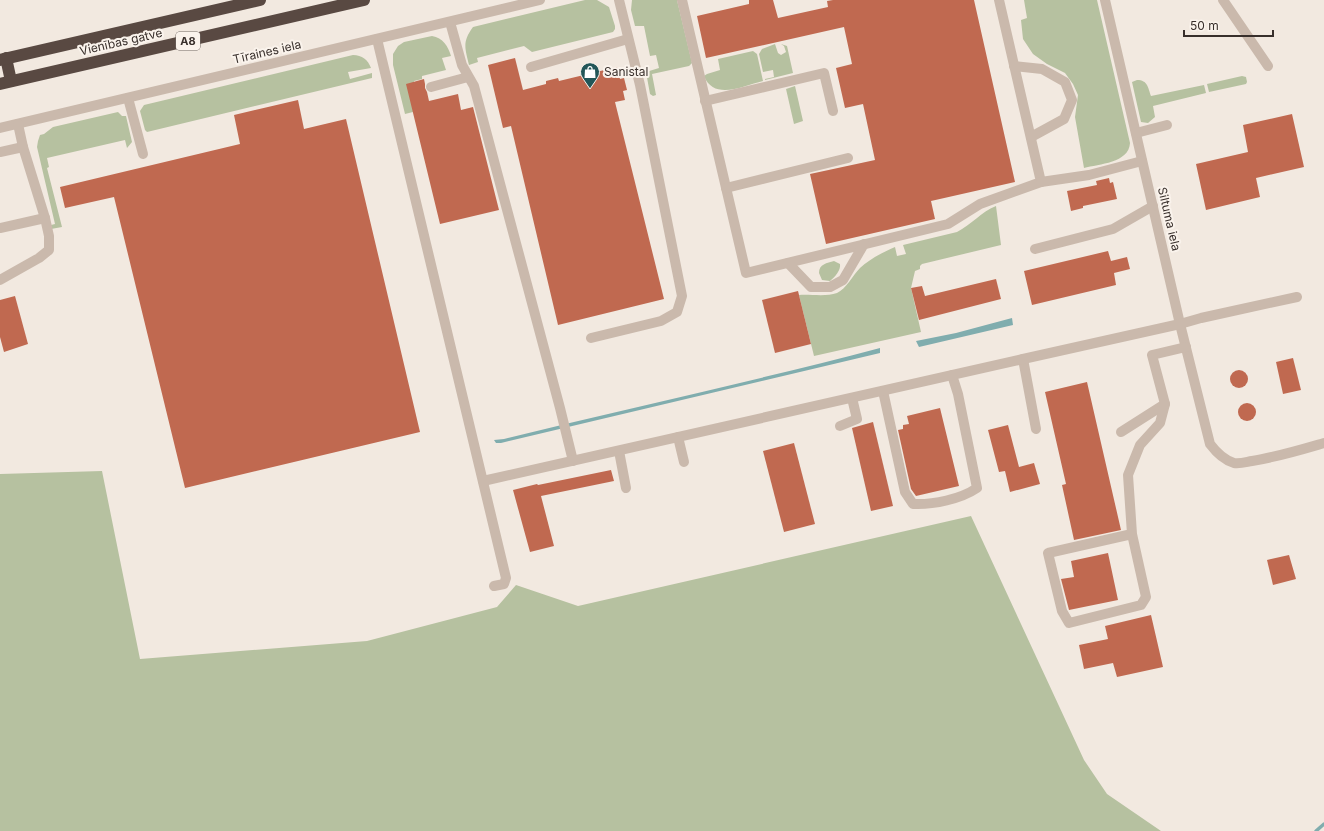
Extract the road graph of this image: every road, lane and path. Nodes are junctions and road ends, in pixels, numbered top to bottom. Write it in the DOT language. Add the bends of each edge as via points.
graph roads {
  1 [pos="260,0"];
  2 [pos="364,0"];
  3 [pos="540,0"];
  4 [pos="619,0"];
  5 [pos="682,0"];
  6 [pos="1000,0"];
  7 [pos="1105,0"];
  8 [pos="1223,0"];
  9 [pos="450,22"];
  10 [pos="377,39"];
  11 [pos="628,39"];
  12 [pos="3,59"];
  13 [pos="1014,66"];
  14 [pos="1268,66"];
  15 [pos="531,67"];
  16 [pos="468,77"];
  17 [pos="6,82"];
  18 [pos="431,87"];
  19 [pos="128,98"];
  20 [pos="705,101"];
  21 [pos="833,111"];
  22 [pos="18,124"];
  23 [pos="1166,125"];
  24 [pos="0,128"];
  25 [pos="1136,133"];
  26 [pos="1031,137"];
  27 [pos="23,147"];
  28 [pos="0,152"];
  29 [pos="143,154"];
  30 [pos="848,158"];
  31 [pos="1142,161"];
  32 [pos="1041,182"];
  33 [pos="726,188"];
  34 [pos="1153,206"];
  35 [pos="45,218"];
  36 [pos="0,228"];
  37 [pos="864,244"];
  38 [pos="1035,249"];
  39 [pos="788,263"];
  40 [pos="0,280"];
  41 [pos="1297,297"];
  42 [pos="1180,324"];
  43 [pos="592,338"];
  44 [pos="1186,347"];
  45 [pos="1023,358"];
  46 [pos="952,375"];
  47 [pos="883,391"];
  48 [pos="852,398"];
  49 [pos="1165,404"];
  50 [pos="840,426"];
  51 [pos="1036,429"];
  52 [pos="1121,432"];
  53 [pos="678,437"];
  54 [pos="1324,443"];
  55 [pos="619,451"];
  56 [pos="573,461"];
  57 [pos="684,462"];
  58 [pos="483,481"];
  59 [pos="626,488"];
  60 [pos="1132,534"];
  61 [pos="494,586"];
  1 -- 12 [label="highway, Vienības gatve / A8"];
  2 -- 17 [label="highway, Vienības gatve / A8"];
  3 -- 9 [label="street, Tīraines iela"];
  4 -- 11 [label="street"];
  5 -- 20 [label="street"];
  6 -- 13 [label="street"];
  7 -- 25 [label="street, Siltuma iela"];
  8 -- 14 [label="street"];
  9 -- 10 [label="street, Tīraines iela"];
  9 -- 16 [label="street"];
  10 -- 19 [label="street, Tīraines iela"];
  10 -- 58 [label="street"];
  11 -- 15 [label="street"];
  11 -- 43 [label="street" via="640,85 682,296 677,312 661,320"];
  12 -- 17 [label="highway"];
  13 -- 26 [label="street"];
  13 -- 26 [label="street" via="1042,69 1065,82 1072,100 1064,119"];
  16 -- 18 [label="street"];
  16 -- 56 [label="street" via="474,86"];
  19 -- 22 [label="street, Tīraines iela"];
  19 -- 29 [label="street"];
  20 -- 21 [label="street" via="824,73"];
  20 -- 33 [label="street"];
  22 -- 24 [label="street, Tīraines iela"];
  22 -- 27 [label="street"];
  23 -- 25 [label="street"];
  25 -- 31 [label="street, Siltuma iela"];
  26 -- 32 [label="street"];
  27 -- 28 [label="street"];
  27 -- 35 [label="street"];
  30 -- 33 [label="street"];
  31 -- 32 [label="street" via="1089,175"];
  31 -- 34 [label="street, Siltuma iela"];
  32 -- 37 [label="street" via="980,204 948,224"];
  33 -- 39 [label="street" via="746,273"];
  34 -- 38 [label="street" via="1113,229"];
  34 -- 42 [label="street, Siltuma iela"];
  35 -- 36 [label="street"];
  35 -- 40 [label="street" via="49,250"];
  37 -- 39 [label="street"];
  37 -- 39 [label="street" via="843,280 830,288 811,287"];
  41 -- 42 [label="street"];
  42 -- 44 [label="street, Siltuma iela"];
  42 -- 45 [label="street"];
  44 -- 49 [label="street" via="1152,355"];
  44 -- 54 [label="street, Siltuma iela" via="1210,444 1215,452 1234,463 1241,463 1274,458"];
  45 -- 46 [label="street"];
  45 -- 51 [label="street"];
  46 -- 47 [label="street"];
  46 -- 47 [label="street" via="977,488 969,494 927,505 913,504 906,492"];
  47 -- 48 [label="street"];
  48 -- 50 [label="street" via="857,418"];
  48 -- 53 [label="street"];
  49 -- 52 [label="street"];
  49 -- 60 [label="street" via="1160,424 1140,445 1128,475"];
  53 -- 55 [label="street"];
  53 -- 57 [label="street"];
  55 -- 56 [label="street"];
  55 -- 59 [label="street"];
  56 -- 58 [label="street"];
  58 -- 61 [label="street" via="506,578 504,584"];
  60 -- 60 [label="street" via="1048,553 1062,611 1070,623 1141,605 1146,597"];
}
